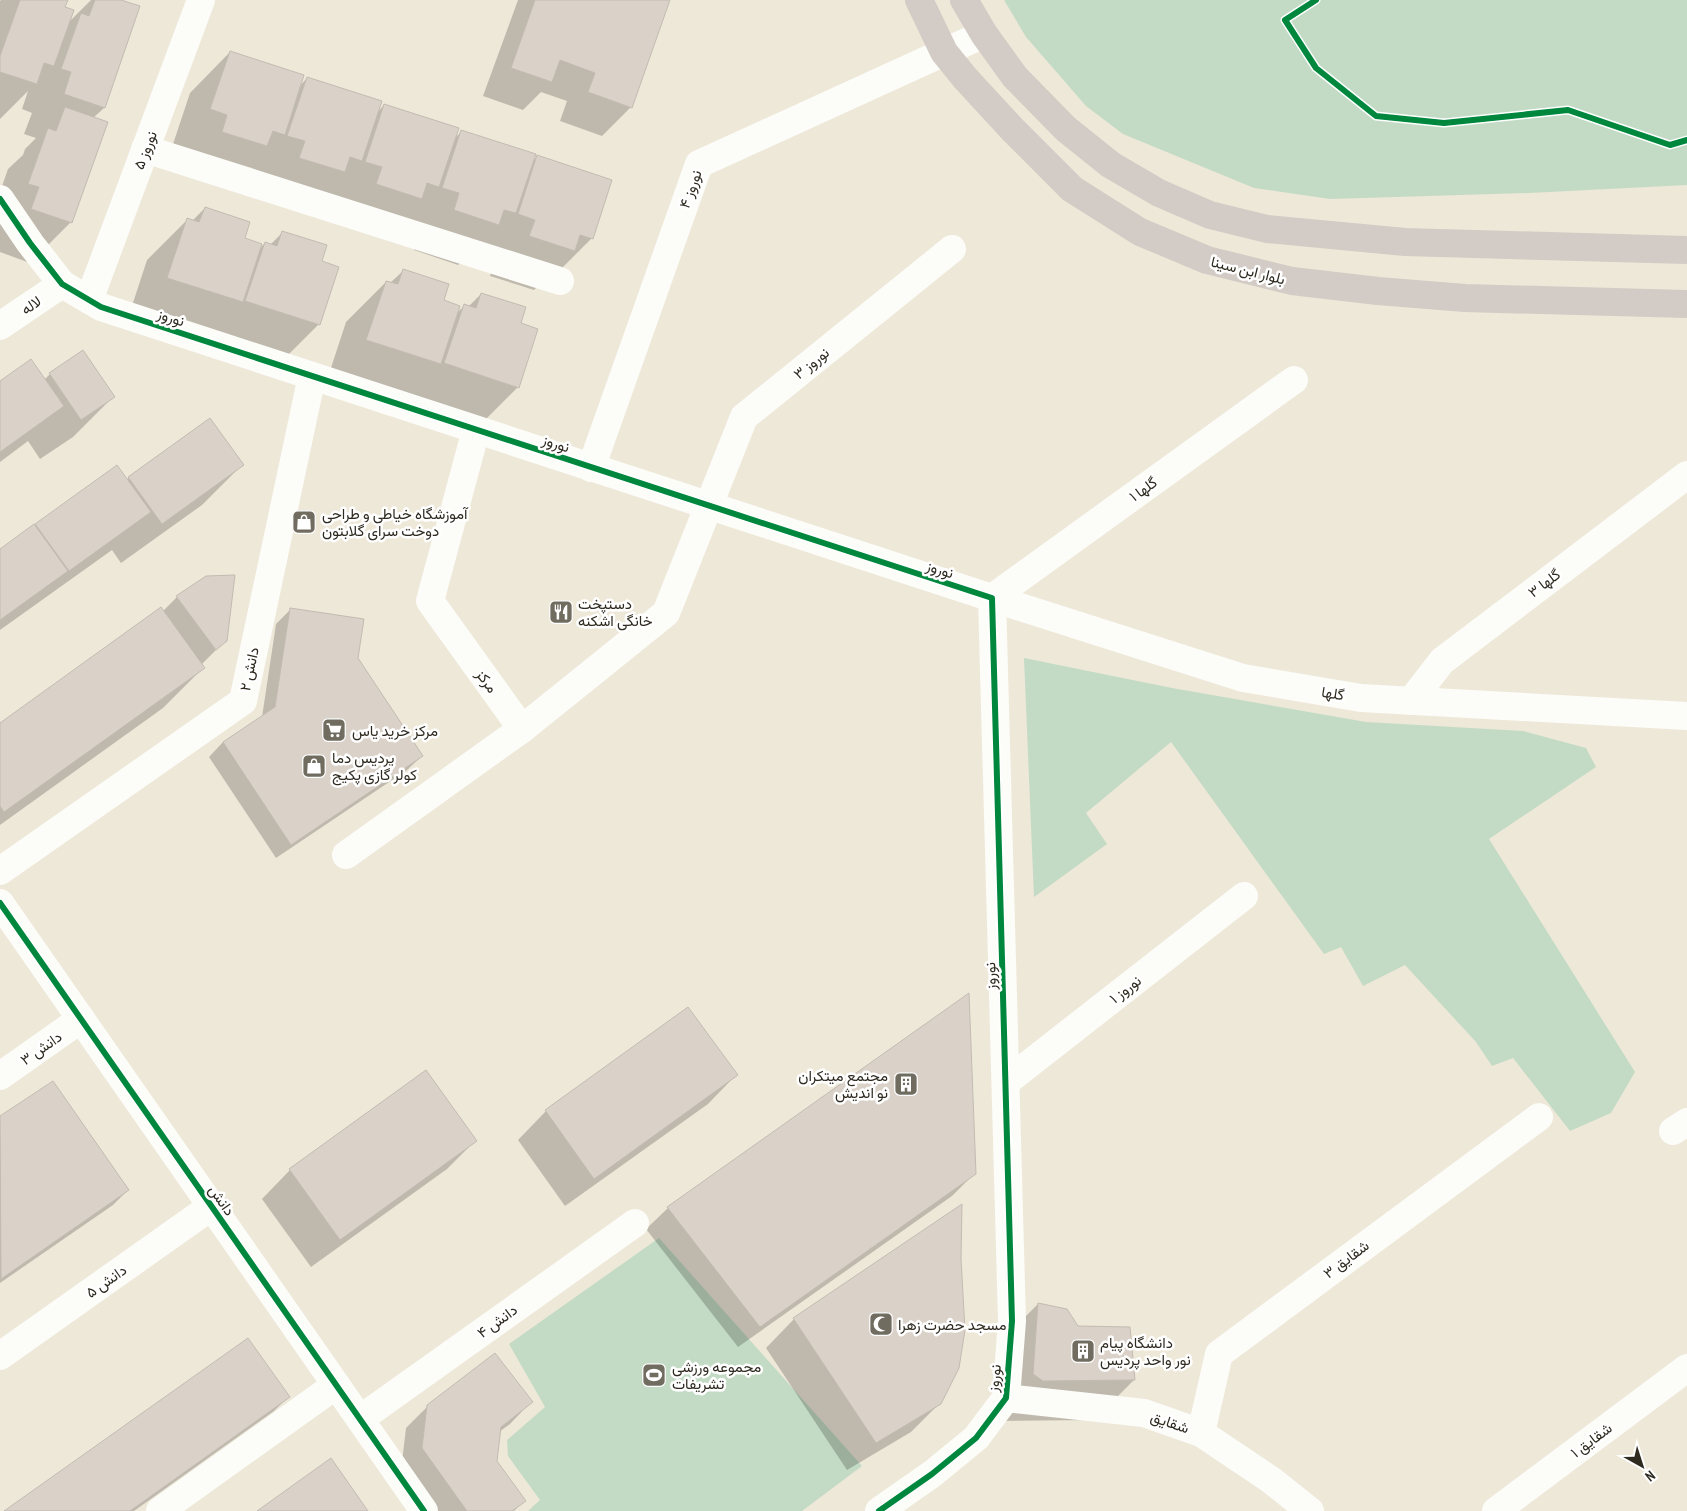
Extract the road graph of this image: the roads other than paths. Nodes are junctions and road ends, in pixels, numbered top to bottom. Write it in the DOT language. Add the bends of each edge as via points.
graph roads {
  1 [pos="201,0"];
  2 [pos="920,0"];
  3 [pos="964,0"];
  4 [pos="984,34"];
  5 [pos="944,52"];
  6 [pos="145,149"];
  7 [pos="0,199"];
  8 [pos="952,249"];
  9 [pos="1687,250"];
  10 [pos="560,281"];
  11 [pos="62,284"];
  12 [pos="89,300"];
  13 [pos="1687,304"];
  14 [pos="0,326"];
  15 [pos="312,376"];
  16 [pos="1294,380"];
  17 [pos="476,430"];
  18 [pos="591,468"];
  19 [pos="1687,475"];
  20 [pos="708,506"];
  21 [pos="992,598"];
  22 [pos="1411,701"];
  23 [pos="1687,716"];
  24 [pos="522,729"];
  25 [pos="346,855"];
  26 [pos="0,871"];
  27 [pos="1244,896"];
  28 [pos="0,903"];
  29 [pos="81,1019"];
  30 [pos="0,1076"];
  31 [pos="1006,1082"];
  32 [pos="1538,1117"];
  33 [pos="212,1206"];
  34 [pos="635,1223"];
  35 [pos="4,1345"];
  36 [pos="1687,1368"];
  37 [pos="336,1385"];
  38 [pos="1006,1398"];
  39 [pos="360,1419"];
  40 [pos="1201,1433"];
  41 [pos="160,1511"];
  42 [pos="424,1511"];
  43 [pos="879,1511"];
  44 [pos="1310,1511"];
  45 [pos="1496,1511"];
  1 -- 6 [label="street, نوروز ۵"];
  2 -- 5 [label="main road, بلوار ابن سینا"];
  3 -- 4 [label="main road"];
  4 -- 5 [label="street, نوروز ۴"];
  4 -- 9 [label="main road" via="1015,76 1066,129 1111,165 1159,193 1210,215 1267,229 1405,242"];
  5 -- 13 [label="main road, بلوار ابن سینا" via="1013,130 1072,189 1140,232 1207,260 1292,281 1378,291 1465,298"];
  5 -- 18 [label="street, نوروز ۴" via="699,164"];
  6 -- 10 [label="street"];
  6 -- 12 [label="street, نوروز ۵"];
  7 -- 11 [label="street, نوروز"];
  8 -- 20 [label="street, نوروز ۳" via="744,418"];
  11 -- 12 [label="street, نوروز"];
  11 -- 14 [label="street, لاله"];
  12 -- 15 [label="street, نوروز" via="101,307"];
  15 -- 17 [label="street, نوروز"];
  15 -- 26 [label="street, دانش ۲" via="243,701"];
  16 -- 21 [label="street, گلها ۱"];
  17 -- 18 [label="street, نوروز"];
  17 -- 24 [label="street, مرکز" via="430,601"];
  18 -- 20 [label="street, نوروز"];
  19 -- 22 [label="street, گلها ۳" via="1442,661"];
  20 -- 21 [label="street, نوروز"];
  20 -- 24 [label="street, نوروز ۳" via="666,613"];
  21 -- 22 [label="street, گلها" via="1243,678 1361,698"];
  21 -- 31 [label="street, نوروز"];
  22 -- 23 [label="street, گلها"];
  24 -- 25 [label="street"];
  27 -- 31 [label="street, نوروز ۱"];
  28 -- 29 [label="street, دانش"];
  29 -- 30 [label="street, دانش ۳"];
  29 -- 33 [label="street, دانش"];
  31 -- 38 [label="street, نوروز" via="1012,1321"];
  32 -- 40 [label="street, شقایق ۳" via="1219,1354"];
  33 -- 35 [label="street, دانش ۵"];
  33 -- 37 [label="street, دانش"];
  34 -- 39 [label="street, دانش ۴"];
  36 -- 45 [label="street, شقایق ۱"];
  37 -- 39 [label="street, دانش"];
  37 -- 41 [label="street"];
  38 -- 40 [label="street, شقایق" via="1144,1413"];
  38 -- 43 [label="street, نوروز" via="976,1438"];
  39 -- 42 [label="street, دانش"];
  40 -- 44 [label="street, شقایق" via="1271,1480"];
}
